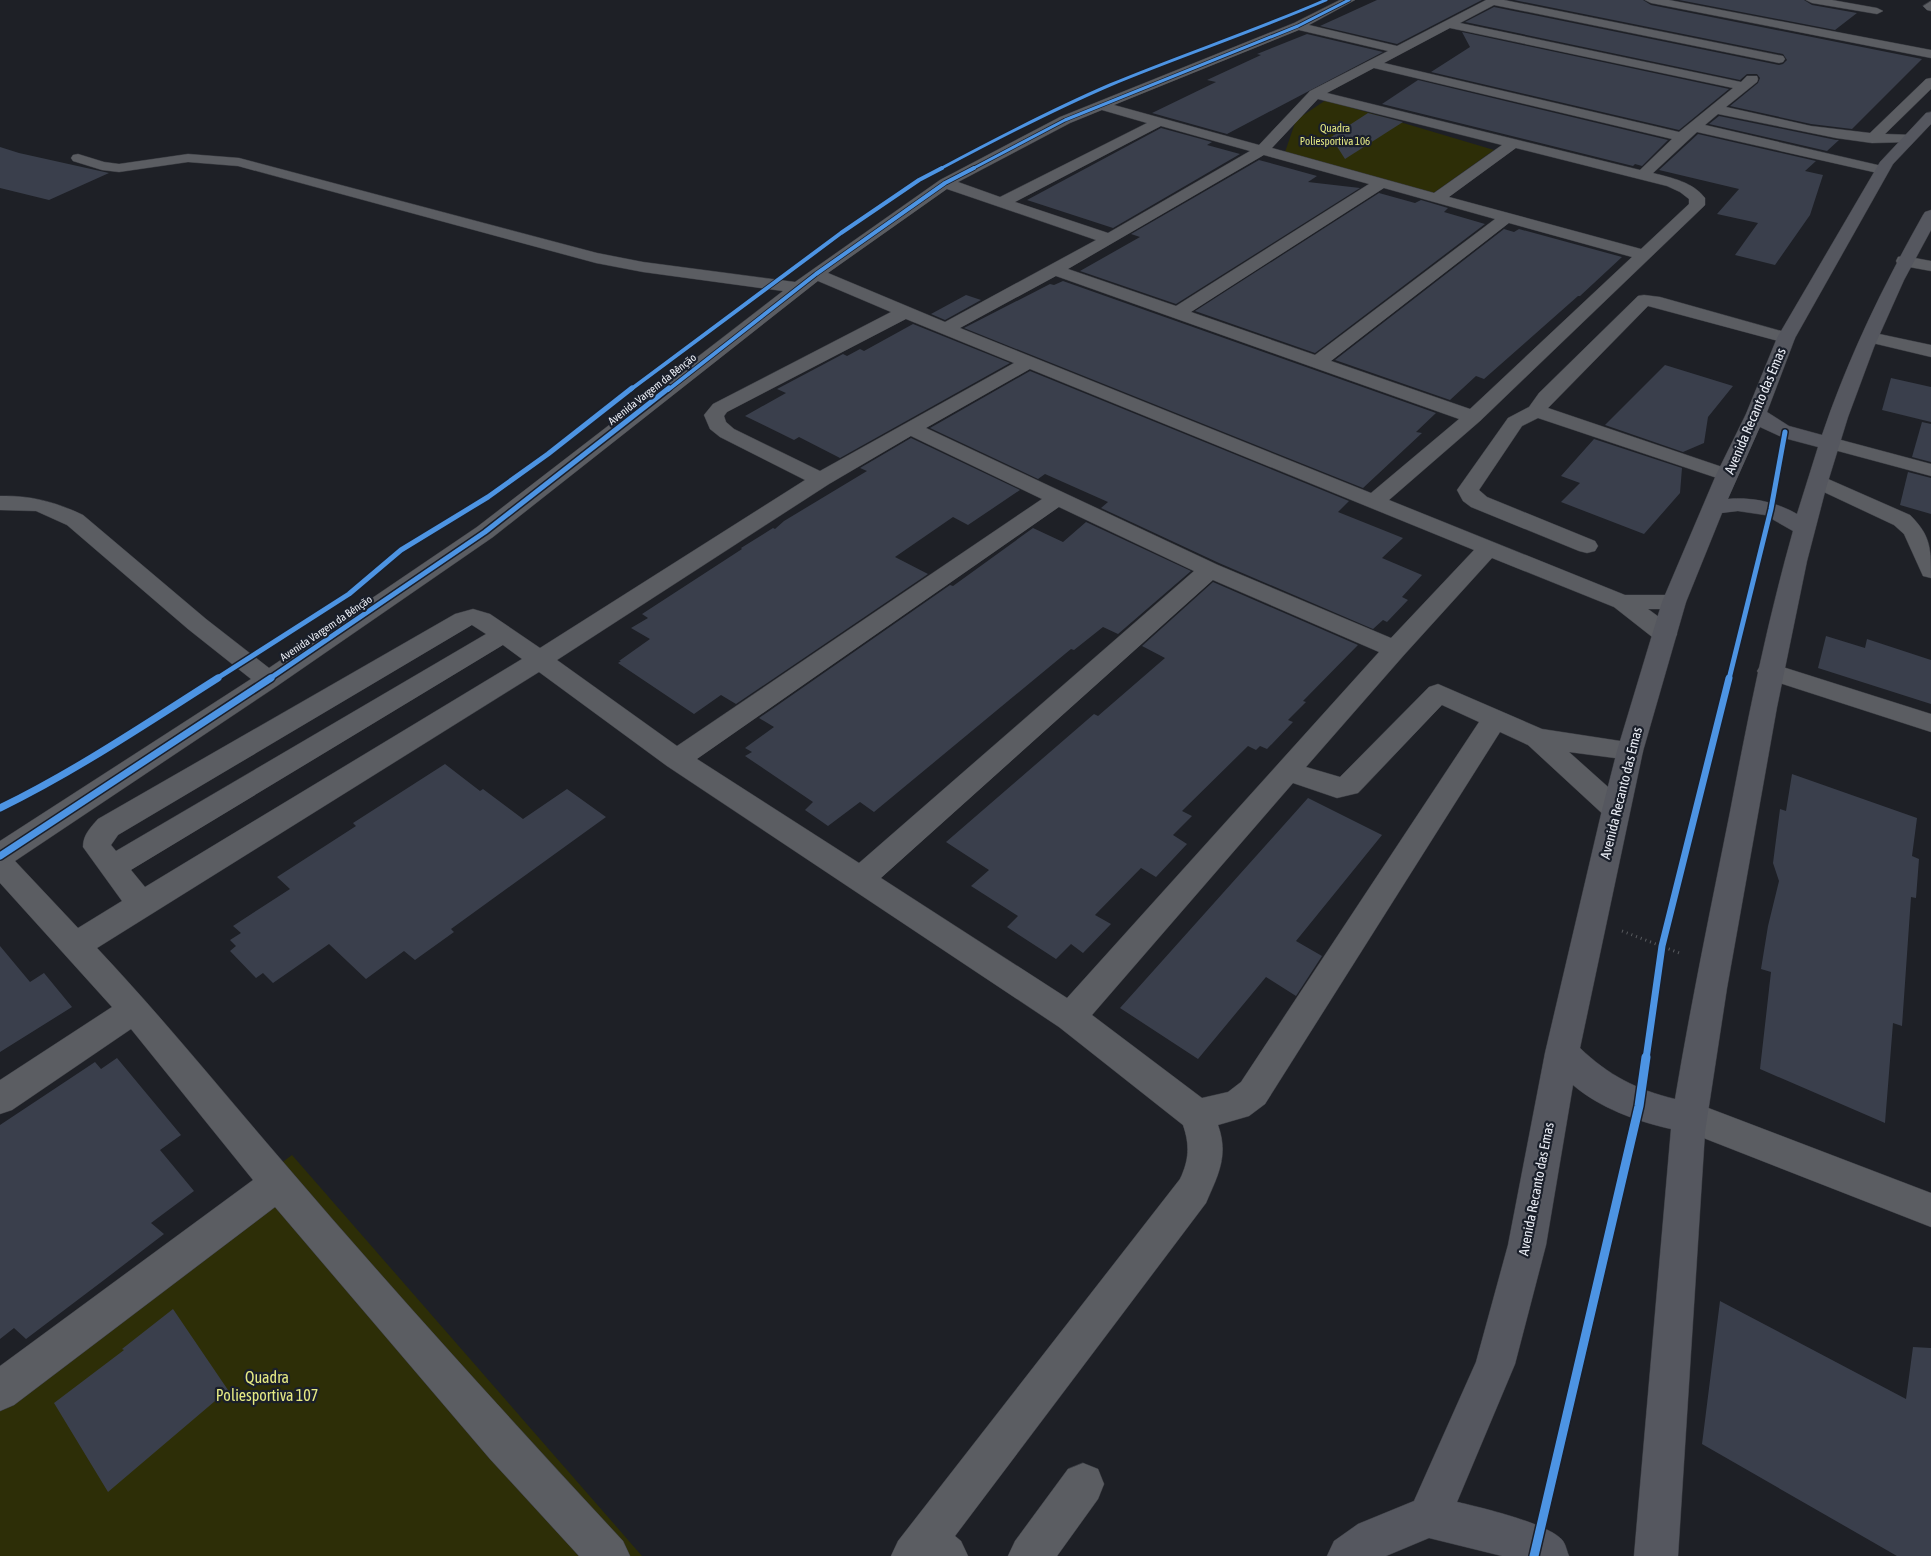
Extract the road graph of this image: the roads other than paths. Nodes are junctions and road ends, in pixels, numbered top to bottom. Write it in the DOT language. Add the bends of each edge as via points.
graph roads {
  1 [pos="1350,0"];
  2 [pos="1652,0"];
  3 [pos="1812,0"];
  4 [pos="1494,1"];
  5 [pos="1448,24"];
  6 [pos="1298,26"];
  7 [pos="1815,30"];
  8 [pos="1845,36"];
  9 [pos="1800,42"];
  10 [pos="1398,50"];
  11 [pos="1931,54"];
  12 [pos="1373,64"];
  13 [pos="1931,82"];
  14 [pos="1742,86"];
  15 [pos="1315,94"];
  16 [pos="1099,105"];
  17 [pos="1712,113"];
  18 [pos="1159,122"];
  19 [pos="1926,126"];
  20 [pos="1694,127"];
  21 [pos="1682,137"];
  22 [pos="1514,143"];
  23 [pos="1262,150"];
  24 [pos="1881,156"];
  25 [pos="78,158"];
  26 [pos="1643,175"];
  27 [pos="945,183"];
  28 [pos="1380,184"];
  29 [pos="1436,198"];
  30 [pos="1002,202"];
  31 [pos="1931,215"];
  32 [pos="1506,218"];
  33 [pos="1110,239"];
  34 [pos="1643,255"];
  35 [pos="1917,263"];
  36 [pos="1054,269"];
  37 [pos="816,274"];
  38 [pos="799,288"];
  39 [pos="905,312"];
  40 [pos="1179,312"];
  41 [pos="947,328"];
  42 [pos="1870,337"];
  43 [pos="1786,338"];
  44 [pos="1554,339"];
  45 [pos="1593,350"];
  46 [pos="1931,351"];
  47 [pos="1029,362"];
  48 [pos="1316,363"];
  49 [pos="1536,411"];
  50 [pos="1756,414"];
  51 [pos="1472,417"];
  52 [pos="912,428"];
  53 [pos="1830,443"];
  54 [pos="1931,470"];
  55 [pos="1727,475"];
  56 [pos="821,479"];
  57 [pos="1819,481"];
  58 [pos="1057,498"];
  59 [pos="1375,501"];
  60 [pos="0,503"];
  61 [pos="1714,508"];
  62 [pos="1805,529"];
  63 [pos="1587,546"];
  64 [pos="1489,548"];
  65 [pos="1210,570"];
  66 [pos="1931,571"];
  67 [pos="1622,602"];
  68 [pos="1674,602"];
  69 [pos="504,634"];
  70 [pos="1665,634"];
  71 [pos="1395,649"];
  72 [pos="540,660"];
  73 [pos="1770,671"];
  74 [pos="268,680"];
  75 [pos="1495,719"];
  76 [pos="1931,723"];
  77 [pos="1537,738"];
  78 [pos="1630,751"];
  79 [pos="676,758"];
  80 [pos="1287,771"];
  81 [pos="1616,810"];
  82 [pos="0,856"];
  83 [pos="0,864"];
  84 [pos="112,867"];
  85 [pos="862,878"];
  86 [pos="142,905"];
  87 [pos="76,945"];
  88 [pos="134,1010"];
  89 [pos="1070,1017"];
  90 [pos="1562,1053"];
  91 [pos="0,1099"];
  92 [pos="1197,1115"];
  93 [pos="1690,1117"];
  94 [pos="278,1183"];
  95 [pos="1931,1210"];
  96 [pos="0,1391"];
  97 [pos="1083,1484"];
  98 [pos="1429,1517"];
  99 [pos="928,1551"];
  100 [pos="608,1556"];
  101 [pos="1030,1556"];
  102 [pos="1350,1556"];
  103 [pos="1546,1556"];
  104 [pos="1656,1556"];
  1 -- 6 [label="street, Avenida Vargem da Bênção"];
  2 -- 7 [label="street"];
  3 -- 8 [label="street" via="1880,9"];
  4 -- 5 [label="street"];
  4 -- 14 [label="street" via="1783,56"];
  5 -- 10 [label="street"];
  5 -- 14 [label="street"];
  6 -- 10 [label="street"];
  6 -- 16 [label="street, Avenida Vargem da Bênção"];
  7 -- 8 [label="street"];
  7 -- 9 [label="street"];
  8 -- 11 [label="street"];
  10 -- 12 [label="street"];
  12 -- 15 [label="street"];
  12 -- 21 [label="street"];
  13 -- 24 [label="street"];
  14 -- 17 [label="street"];
  15 -- 22 [label="street"];
  15 -- 23 [label="street"];
  16 -- 18 [label="street"];
  16 -- 27 [label="street, Avenida Vargem da Bênção"];
  17 -- 20 [label="street"];
  17 -- 24 [label="street"];
  17 -- 24 [label="street" via="1821,132"];
  18 -- 23 [label="street"];
  18 -- 30 [label="street"];
  19 -- 24 [label="main road, Avenida Recanto das Emas"];
  20 -- 21 [label="street"];
  20 -- 24 [label="street"];
  21 -- 26 [label="street"];
  22 -- 26 [label="street"];
  22 -- 29 [label="street"];
  23 -- 28 [label="street"];
  23 -- 33 [label="street"];
  24 -- 43 [label="main road, Avenida Recanto das Emas"];
  25 -- 38 [label="street" via="120,168 188,158 239,162 596,258"];
  26 -- 34 [label="street" via="1691,191 1697,204"];
  27 -- 30 [label="street"];
  27 -- 37 [label="street, Avenida Vargem da Bênção"];
  28 -- 29 [label="street"];
  28 -- 40 [label="street"];
  29 -- 32 [label="street"];
  30 -- 33 [label="street"];
  31 -- 35 [label="main road"];
  32 -- 34 [label="street"];
  32 -- 48 [label="street"];
  33 -- 36 [label="street"];
  34 -- 44 [label="street"];
  35 -- 42 [label="main road"];
  36 -- 40 [label="street"];
  36 -- 41 [label="street"];
  37 -- 38 [label="street, Avenida Vargem da Bênção"];
  37 -- 39 [label="street"];
  38 -- 74 [label="street, Avenida Vargem da Bênção" via="485,532"];
  39 -- 41 [label="street"];
  39 -- 56 [label="street" via="720,408 714,415 717,425 727,433"];
  40 -- 48 [label="street"];
  41 -- 47 [label="street"];
  42 -- 46 [label="street"];
  42 -- 53 [label="main road"];
  43 -- 45 [label="street" via="1644,300"];
  43 -- 50 [label="main road, Avenida Recanto das Emas"];
  44 -- 45 [label="street"];
  44 -- 51 [label="street"];
  45 -- 49 [label="street"];
  47 -- 52 [label="street"];
  47 -- 59 [label="street"];
  48 -- 51 [label="street"];
  49 -- 55 [label="street"];
  49 -- 63 [label="street" via="1515,422 1468,490 1470,496"];
  50 -- 53 [label="main road" via="1772,426 1800,438"];
  50 -- 55 [label="main road, Avenida Recanto das Emas"];
  51 -- 59 [label="street"];
  52 -- 56 [label="street"];
  52 -- 58 [label="street"];
  53 -- 54 [label="street"];
  53 -- 57 [label="main road"];
  55 -- 61 [label="main road, Avenida Recanto das Emas"];
  56 -- 72 [label="street"];
  57 -- 62 [label="main road"];
  57 -- 66 [label="street" via="1902,520 1914,531"];
  58 -- 65 [label="street"];
  58 -- 79 [label="street"];
  59 -- 64 [label="street"];
  60 -- 74 [label="street" via="20,502 52,507 74,520"];
  61 -- 62 [label="main road" via="1749,504 1771,509"];
  61 -- 68 [label="main road, Avenida Recanto das Emas"];
  62 -- 73 [label="main road"];
  64 -- 67 [label="street"];
  64 -- 71 [label="street"];
  65 -- 71 [label="street"];
  65 -- 85 [label="street"];
  67 -- 68 [label="street"];
  67 -- 70 [label="street"];
  68 -- 70 [label="main road, Avenida Recanto das Emas"];
  69 -- 72 [label="street"];
  69 -- 84 [label="street"];
  69 -- 84 [label="street" via="481,619 464,619 108,827 97,840 97,846"];
  70 -- 78 [label="main road, Avenida Recanto das Emas"];
  71 -- 80 [label="street"];
  72 -- 79 [label="street"];
  72 -- 86 [label="street"];
  73 -- 76 [label="street"];
  73 -- 93 [label="main road"];
  74 -- 82 [label="street, Avenida Vargem da Bênção"];
  75 -- 77 [label="street"];
  75 -- 80 [label="street" via="1438,692 1348,786 1337,788"];
  75 -- 92 [label="street" via="1253,1093 1237,1105"];
  77 -- 78 [label="street"];
  77 -- 81 [label="street"];
  78 -- 81 [label="main road, Avenida Recanto das Emas"];
  79 -- 85 [label="street"];
  80 -- 89 [label="street"];
  81 -- 90 [label="main road, Avenida Recanto das Emas"];
  83 -- 87 [label="street"];
  84 -- 86 [label="street"];
  85 -- 89 [label="street"];
  86 -- 87 [label="street"];
  87 -- 88 [label="street"];
  88 -- 91 [label="street"];
  88 -- 94 [label="street"];
  89 -- 92 [label="street"];
  90 -- 93 [label="main road" via="1592,1080 1617,1095 1639,1106"];
  90 -- 98 [label="main road, Avenida Recanto das Emas" via="1527,1245 1495,1364"];
  92 -- 99 [label="street" via="1208,1151 1193,1191"];
  93 -- 95 [label="street"];
  93 -- 104 [label="main road"];
  94 -- 96 [label="street"];
  94 -- 100 [label="street" via="505,1444"];
  97 -- 101 [label="street"];
  98 -- 102 [label="main road" via="1373,1539"];
  98 -- 103 [label="main road" via="1505,1535 1536,1548"];
}
